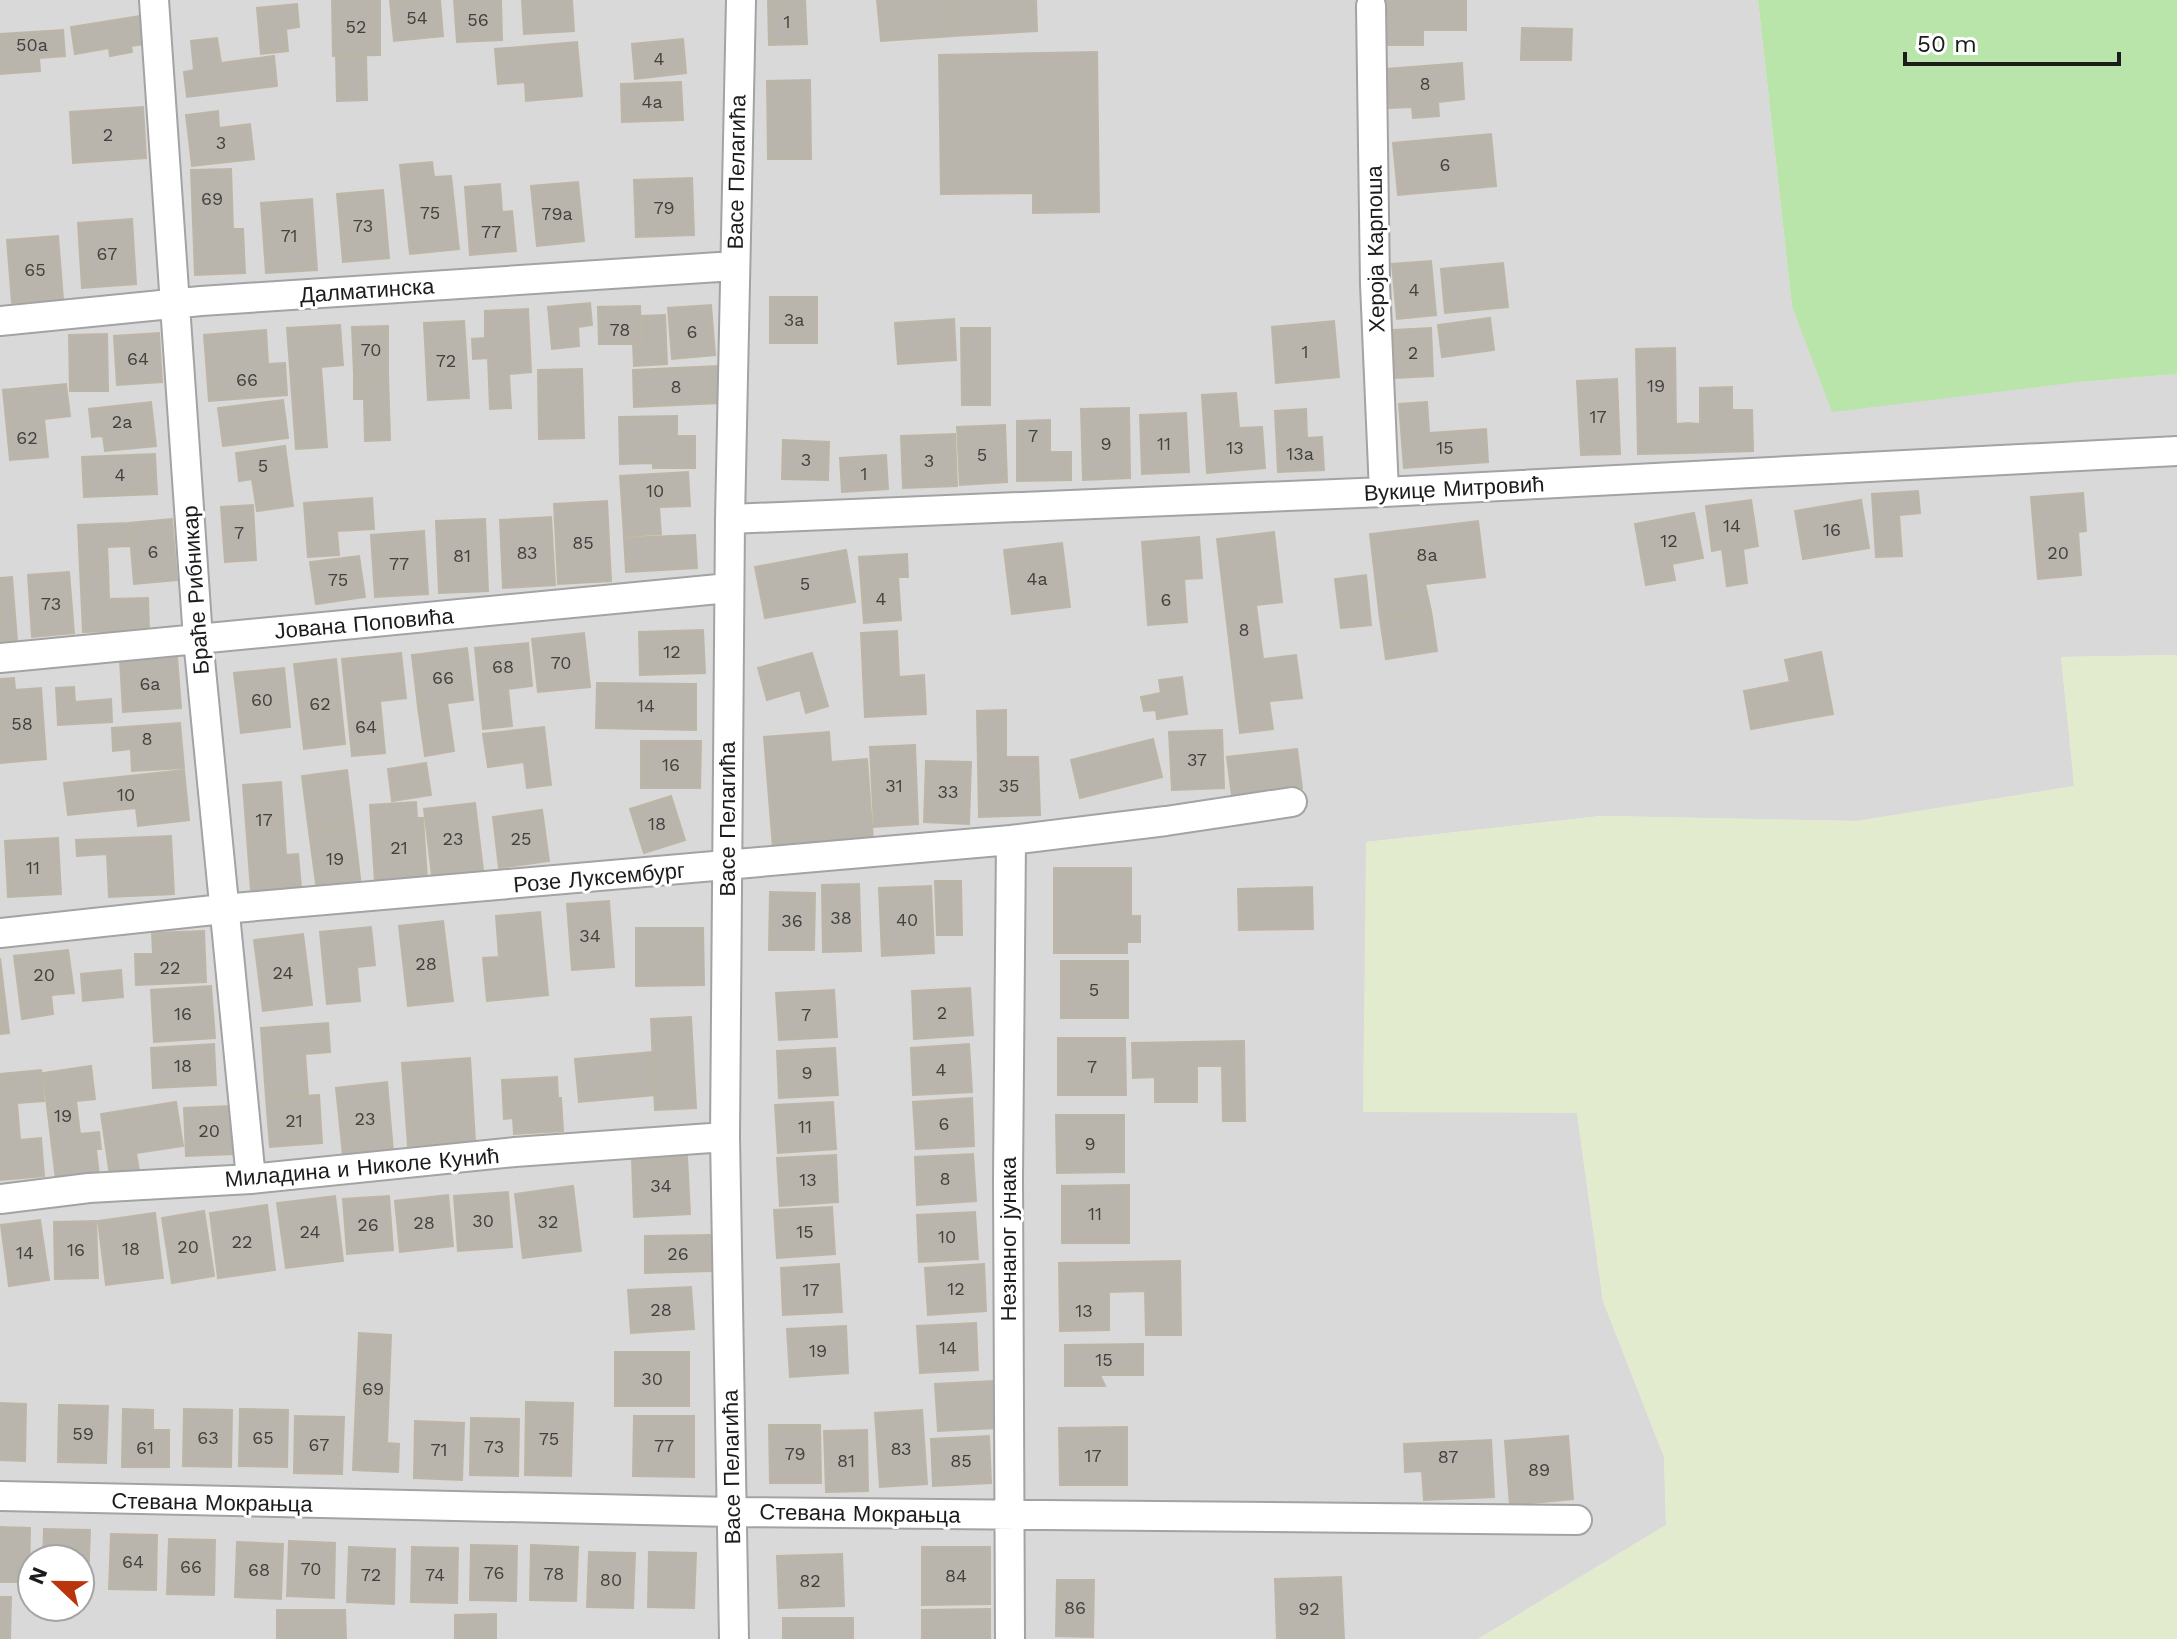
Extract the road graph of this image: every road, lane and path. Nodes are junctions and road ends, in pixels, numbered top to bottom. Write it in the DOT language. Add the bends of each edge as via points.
graph roads {
  1 [pos="154,0"];
  2 [pos="741,0"];
  3 [pos="1371,6"];
  4 [pos="734,266"];
  5 [pos="175,304"];
  6 [pos="0,321"];
  7 [pos="2177,451"];
  8 [pos="1384,492"];
  9 [pos="730,519"];
  10 [pos="729,588"];
  11 [pos="198,639"];
  12 [pos="0,658"];
  13 [pos="1292,802"];
  14 [pos="1011,840"];
  15 [pos="727,865"];
  16 [pos="223,909"];
  17 [pos="0,933"];
  18 [pos="725,1137"];
  19 [pos="251,1179"];
  20 [pos="0,1199"];
  21 [pos="0,1496"];
  22 [pos="732,1512"];
  23 [pos="1010,1515"];
  24 [pos="1577,1520"];
  25 [pos="734,1639"];
  26 [pos="1010,1639"];
  1 -- 5 [label="street, Браће Рибникар"];
  2 -- 4 [label="street, Васе Пелагића"];
  3 -- 8 [label="street, Хероја Карпоша"];
  4 -- 5 [label="street, Далматинска"];
  4 -- 9 [label="street, Васе Пелагића"];
  5 -- 6 [label="street, Далматинска"];
  5 -- 11 [label="street, Браће Рибникар"];
  7 -- 8 [label="street, Вукице Митровић"];
  8 -- 9 [label="street, Вукице Митровић"];
  9 -- 10 [label="street, Васе Пелагића"];
  10 -- 11 [label="street, Јована Поповића"];
  10 -- 15 [label="street, Васе Пелагића"];
  11 -- 12 [label="street, Јована Поповића"];
  11 -- 16 [label="street, Браће Рибникар"];
  13 -- 14 [label="street, Розе Луксембург"];
  14 -- 15 [label="street, Розе Луксембург"];
  14 -- 23 [label="street, Незнаног јунака"];
  15 -- 16 [label="street, Розе Луксембург"];
  15 -- 18 [label="street, Васе Пелагића"];
  16 -- 17 [label="street, Розе Луксембург"];
  16 -- 19 [label="street, Браће Рибникар"];
  18 -- 19 [label="street, Миладина и Николе Кунић"];
  18 -- 22 [label="street, Васе Пелагића"];
  19 -- 20 [label="street, Миладина и Николе Кунић"];
  21 -- 22 [label="street, Стевана Мокрањца"];
  22 -- 23 [label="street, Стевана Мокрањца"];
  22 -- 25 [label="street, Васе Пелагића"];
  23 -- 24 [label="street, Стевана Мокрањца"];
  23 -- 26 [label="street, Незнаног јунака"];
}
